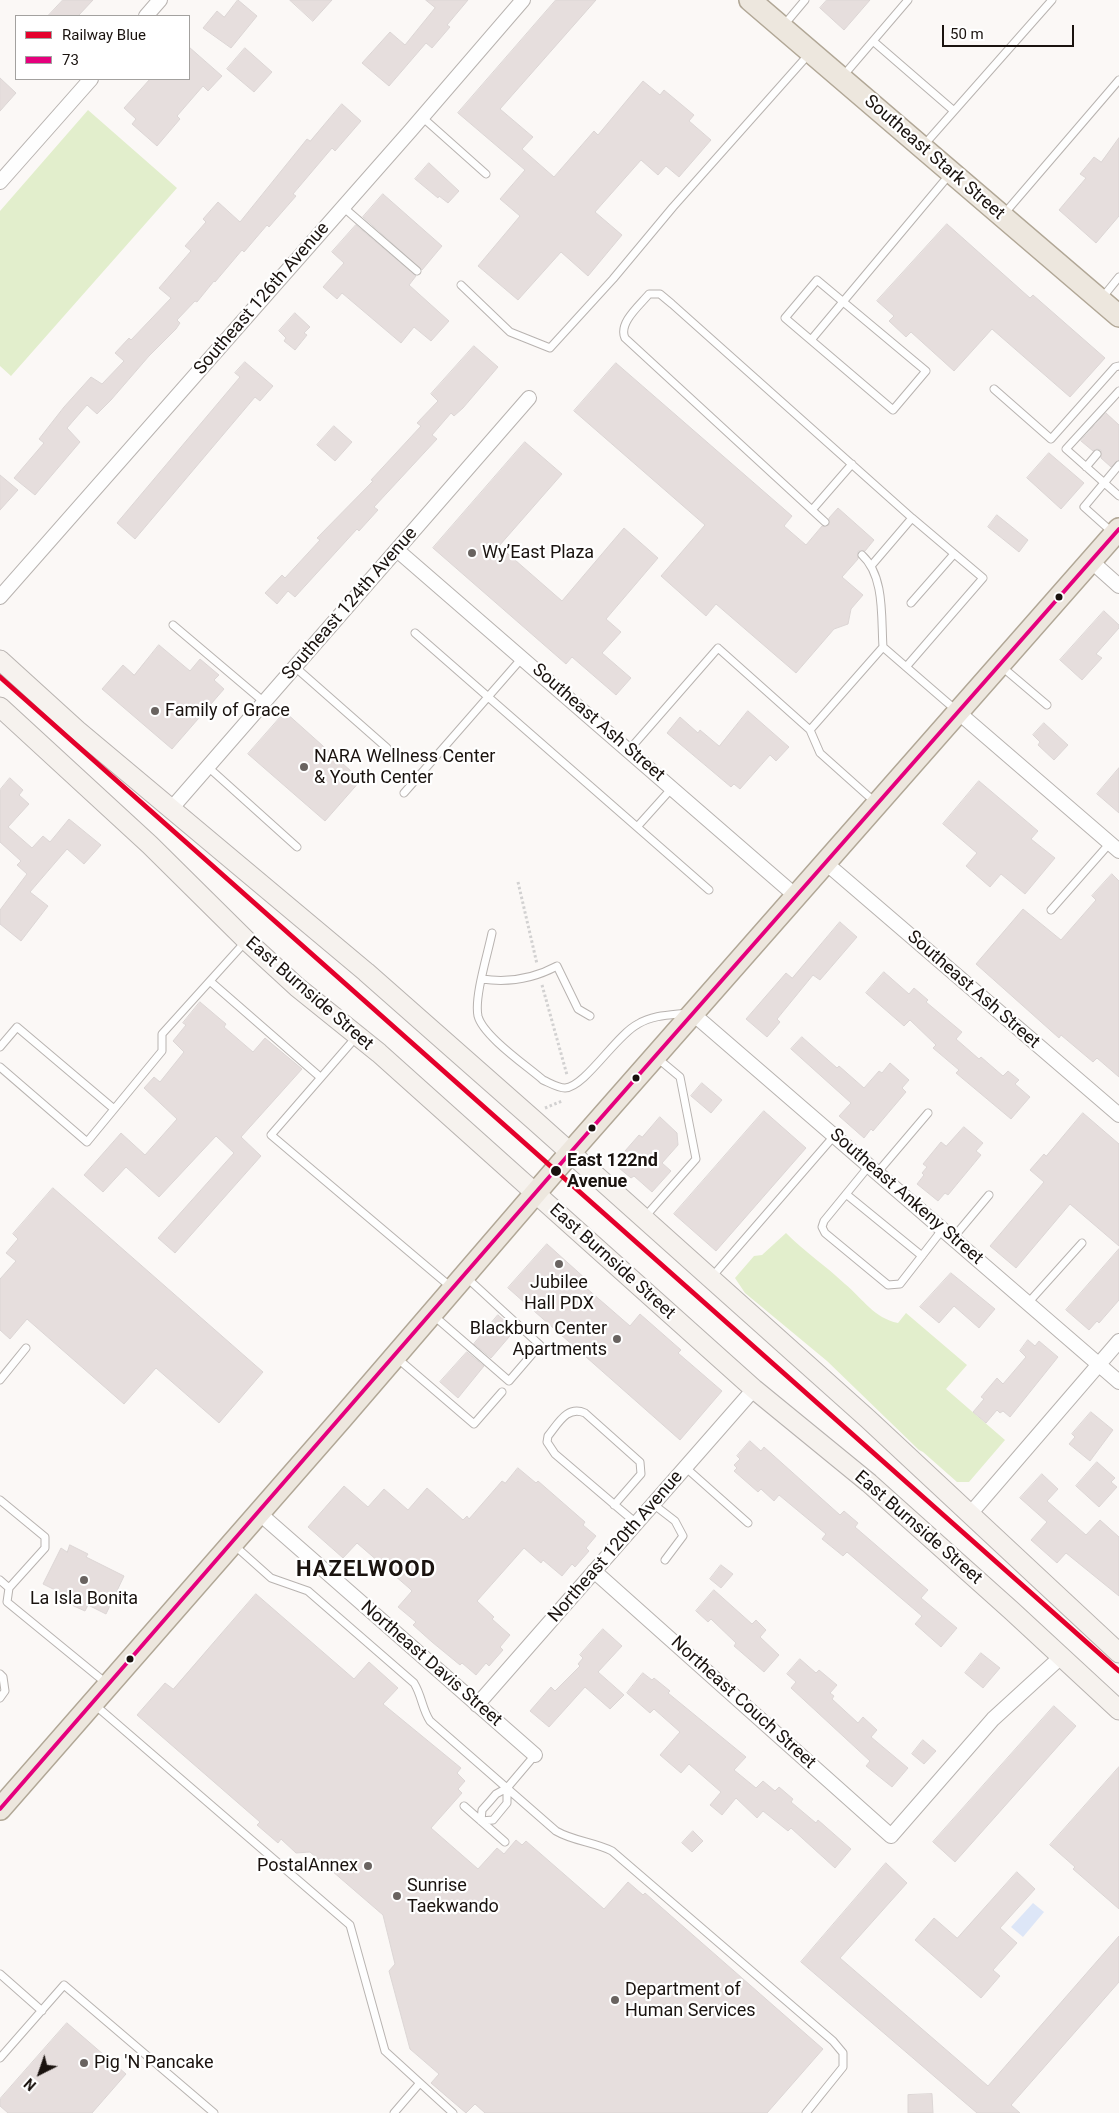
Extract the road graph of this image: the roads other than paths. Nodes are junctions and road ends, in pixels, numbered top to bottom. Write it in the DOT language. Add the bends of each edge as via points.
graph roads {
  1 [pos="160,0"];
  2 [pos="522,0"];
  3 [pos="805,0"];
  4 [pos="908,0"];
  5 [pos="1052,0"];
  6 [pos="758,3"];
  7 [pos="147,15"];
  8 [pos="782,27"];
  9 [pos="873,41"];
  10 [pos="811,52"];
  11 [pos="842,78"];
  12 [pos="90,80"];
  13 [pos="1119,80"];
  14 [pos="954,111"];
  15 [pos="422,117"];
  16 [pos="922,147"];
  17 [pos="951,172"];
  18 [pos="486,174"];
  19 [pos="0,182"];
  20 [pos="343,207"];
  21 [pos="1002,216"];
  22 [pos="417,272"];
  23 [pos="1119,277"];
  24 [pos="461,284"];
  25 [pos="1100,300"];
  26 [pos="843,302"];
  27 [pos="1119,316"];
  28 [pos="811,340"];
  29 [pos="1119,366"];
  30 [pos="994,389"];
  31 [pos="1119,391"];
  32 [pos="529,398"];
  33 [pos="1097,454"];
  34 [pos="852,464"];
  35 [pos="1119,465"];
  36 [pos="1086,467"];
  37 [pos="1104,482"];
  38 [pos="1119,496"];
  39 [pos="812,510"];
  40 [pos="912,518"];
  41 [pos="826,522"];
  42 [pos="1117,532"];
  43 [pos="398,550"];
  44 [pos="954,554"];
  45 [pos="862,555"];
  46 [pos="1091,561"];
  47 [pos="871,566"];
  48 [pos="1119,586"];
  49 [pos="0,597"];
  50 [pos="912,603"];
  51 [pos="173,625"];
  52 [pos="415,633"];
  53 [pos="883,647"];
  54 [pos="523,658"];
  55 [pos="0,660"];
  56 [pos="1000,665"];
  57 [pos="295,667"];
  58 [pos="906,667"];
  59 [pos="489,696"];
  60 [pos="264,702"];
  61 [pos="1046,705"];
  62 [pos="0,707"];
  63 [pos="959,713"];
  64 [pos="810,730"];
  65 [pos="387,748"];
  66 [pos="629,750"];
  67 [pos="208,767"];
  68 [pos="672,788"];
  69 [pos="404,793"];
  70 [pos="878,805"];
  71 [pos="171,809"];
  72 [pos="637,826"];
  73 [pos="297,846"];
  74 [pos="1114,847"];
  75 [pos="827,864"];
  76 [pos="709,890"];
  77 [pos="797,897"];
  78 [pos="1050,910"];
  79 [pos="492,933"];
  80 [pos="247,941"];
  81 [pos="482,979"];
  82 [pos="210,982"];
  83 [pos="692,1013"];
  84 [pos="590,1016"];
  85 [pos="357,1036"];
  86 [pos="0,1047"];
  87 [pos="655,1056"];
  88 [pos="0,1067"];
  89 [pos="320,1077"];
  90 [pos="114,1109"];
  91 [pos="928,1113"];
  92 [pos="1119,1116"];
  93 [pos="834,1136"];
  94 [pos="570,1153"];
  95 [pos="873,1170"];
  96 [pos="535,1193"];
  97 [pos="846,1194"];
  98 [pos="989,1195"];
  99 [pos="643,1219"];
  100 [pos="948,1234"];
  101 [pos="1082,1243"];
  102 [pos="922,1256"];
  103 [pos="710,1279"];
  104 [pos="458,1282"];
  105 [pos="1028,1303"];
  106 [pos="431,1313"];
  107 [pos="1119,1341"];
  108 [pos="26,1348"];
  109 [pos="394,1356"];
  110 [pos="1099,1364"];
  111 [pos="0,1380"];
  112 [pos="1119,1382"];
  113 [pos="754,1389"];
  114 [pos="502,1392"];
  115 [pos="685,1467"];
  116 [pos="0,1500"];
  117 [pos="614,1504"];
  118 [pos="653,1504"];
  119 [pos="259,1513"];
  120 [pos="970,1514"];
  121 [pos="636,1523"];
  122 [pos="748,1523"];
  123 [pos="232,1543"];
  124 [pos="665,1560"];
  125 [pos="594,1571"];
  126 [pos="0,1580"];
  127 [pos="9,1588"];
  128 [pos="1119,1653"];
  129 [pos="1062,1656"];
  130 [pos="0,1674"];
  131 [pos="108,1685"];
  132 [pos="0,1698"];
  133 [pos="93,1702"];
  134 [pos="477,1705"];
  135 [pos="1119,1710"];
  136 [pos="535,1755"];
  137 [pos="507,1788"];
  138 [pos="464,1806"];
  139 [pos="0,1809"];
  140 [pos="481,1821"];
  141 [pos="505,1842"];
  142 [pos="0,1974"];
  143 [pos="42,2010"];
  144 [pos="0,2058"];
  145 [pos="419,2084"];
  146 [pos="214,2113"];
  147 [pos="394,2113"];
  148 [pos="453,2113"];
  149 [pos="806,2113"];
  1 -- 7 [label="street"];
  2 -- 15 [label="street, Southeast 126th Avenue"];
  3 -- 8 [label="lane"];
  4 -- 9 [label="lane"];
  5 -- 14 [label="lane"];
  6 -- 8 [label="main road, Southeast Stark Street"];
  8 -- 10 [label="main road, Southeast Stark Street"];
  9 -- 11 [label="lane"];
  9 -- 14 [label="lane"];
  10 -- 11 [label="main road, Southeast Stark Street"];
  10 -- 24 [label="lane" via="550,348 510,332"];
  11 -- 16 [label="main road, Southeast Stark Street"];
  12 -- 19 [label="street"];
  13 -- 21 [label="lane"];
  14 -- 16 [label="lane"];
  15 -- 18 [label="lane"];
  15 -- 20 [label="street, Southeast 126th Avenue"];
  16 -- 17 [label="main road, Southeast Stark Street"];
  17 -- 21 [label="main road, Southeast Stark Street"];
  17 -- 26 [label="lane"];
  20 -- 22 [label="lane"];
  20 -- 49 [label="street, Southeast 126th Avenue"];
  21 -- 25 [label="main road, Southeast Stark Street"];
  23 -- 25 [label="lane"];
  25 -- 27 [label="main road, Southeast Stark Street"];
  26 -- 28 [label="lane"];
  26 -- 28 [label="lane" via="817,280 785,318"];
  26 -- 28 [label="lane" via="926,371 893,410"];
  29 -- 30 [label="lane" via="1051,439"];
  31 -- 36 [label="lane" via="1066,448"];
  32 -- 43 [label="street, Southeast 124th Avenue"];
  33 -- 36 [label="lane"];
  34 -- 39 [label="lane"];
  34 -- 39 [label="lane" via="672,304 660,294 649,294 628,319 624,327 625,338"];
  34 -- 40 [label="lane"];
  35 -- 37 [label="lane"];
  36 -- 37 [label="lane"];
  37 -- 38 [label="lane"];
  37 -- 42 [label="lane" via="1084,507"];
  39 -- 41 [label="lane"];
  40 -- 44 [label="lane"];
  40 -- 47 [label="lane"];
  42 -- 46 [label="main road"];
  43 -- 54 [label="street, Southeast Ash Street"];
  43 -- 57 [label="street, Southeast 124th Avenue"];
  44 -- 50 [label="lane"];
  44 -- 58 [label="lane" via="983,578"];
  45 -- 47 [label="lane"];
  46 -- 48 [label="street"];
  46 -- 56 [label="main road"];
  47 -- 53 [label="lane" via="878,584"];
  51 -- 60 [label="lane"];
  52 -- 59 [label="lane"];
  53 -- 58 [label="lane"];
  53 -- 64 [label="lane"];
  54 -- 59 [label="lane"];
  54 -- 66 [label="street, Southeast Ash Street"];
  55 -- 71 [label="street"];
  56 -- 61 [label="lane"];
  56 -- 63 [label="main road"];
  57 -- 60 [label="street, Southeast 124th Avenue"];
  57 -- 65 [label="lane"];
  58 -- 63 [label="lane"];
  59 -- 69 [label="lane"];
  59 -- 72 [label="lane"];
  60 -- 67 [label="street, Southeast 124th Avenue"];
  62 -- 80 [label="street, East Burnside Street" via="150,845"];
  63 -- 70 [label="main road"];
  63 -- 74 [label="street"];
  64 -- 66 [label="lane" via="718,648"];
  64 -- 70 [label="lane" via="820,753"];
  66 -- 68 [label="street, Southeast Ash Street"];
  67 -- 71 [label="street, Southeast 124th Avenue"];
  67 -- 73 [label="lane"];
  68 -- 72 [label="lane"];
  68 -- 77 [label="street, Southeast Ash Street"];
  70 -- 75 [label="main road"];
  71 -- 94 [label="street" via="366,972"];
  72 -- 76 [label="lane"];
  74 -- 78 [label="lane"];
  75 -- 77 [label="main road"];
  75 -- 92 [label="street, Southeast Ash Street"];
  77 -- 83 [label="main road"];
  79 -- 81 [label="lane"];
  80 -- 82 [label="lane"];
  80 -- 85 [label="street, East Burnside Street"];
  81 -- 83 [label="lane" via="478,1016 484,1028 543,1080 565,1088 582,1079 620,1037 637,1024 654,1017"];
  81 -- 84 [label="lane" via="512,981 557,966 578,1009"];
  82 -- 89 [label="lane"];
  82 -- 90 [label="lane" via="162,1034 162,1052"];
  83 -- 87 [label="main road"];
  83 -- 93 [label="street, Southeast Ankeny Street"];
  85 -- 89 [label="lane"];
  85 -- 96 [label="street, East Burnside Street"];
  86 -- 90 [label="lane" via="17,1027"];
  87 -- 94 [label="main road"];
  87 -- 99 [label="lane" via="680,1077 696,1159"];
  88 -- 90 [label="lane" via="87,1142"];
  89 -- 104 [label="lane" via="272,1134"];
  91 -- 95 [label="lane"];
  93 -- 95 [label="street, Southeast Ankeny Street"];
  93 -- 103 [label="lane"];
  94 -- 96 [label="main road"];
  94 -- 99 [label="street"];
  95 -- 97 [label="lane"];
  95 -- 100 [label="street, Southeast Ankeny Street"];
  96 -- 104 [label="main road"];
  96 -- 113 [label="street, East Burnside Street"];
  97 -- 102 [label="lane"];
  97 -- 102 [label="lane" via="822,1227 825,1233 888,1285 900,1284"];
  98 -- 100 [label="lane"];
  99 -- 103 [label="street"];
  100 -- 102 [label="lane"];
  100 -- 105 [label="street, Southeast Ankeny Street"];
  101 -- 105 [label="lane"];
  103 -- 120 [label="street"];
  104 -- 106 [label="main road"];
  104 -- 106 [label="lane" via="540,1345 509,1381"];
  105 -- 110 [label="street, Southeast Ankeny Street"];
  106 -- 109 [label="main road"];
  107 -- 110 [label="street"];
  108 -- 111 [label="lane"];
  109 -- 114 [label="lane" via="474,1424"];
  109 -- 119 [label="main road"];
  110 -- 112 [label="street, Southeast Ankeny Street"];
  110 -- 120 [label="street"];
  113 -- 115 [label="street, Northeast 120th Avenue"];
  113 -- 129 [label="street, East Burnside Street" via="869,1483"];
  115 -- 118 [label="street, Northeast 120th Avenue"];
  115 -- 122 [label="lane"];
  116 -- 127 [label="lane" via="45,1537 45,1548"];
  117 -- 117 [label="lane" via="641,1474 640,1462 585,1413 578,1410 567,1413 548,1436 550,1449"];
  117 -- 121 [label="lane"];
  118 -- 121 [label="street, Northeast 120th Avenue"];
  118 -- 124 [label="lane" via="675,1521 683,1536"];
  119 -- 123 [label="main road"];
  119 -- 134 [label="street, Northeast Davis Street"];
  120 -- 128 [label="street"];
  121 -- 125 [label="street, Northeast 120th Avenue"];
  123 -- 131 [label="main road"];
  123 -- 137 [label="lane" via="271,1578 308,1590 407,1677 420,1693 430,1722"];
  125 -- 129 [label="street, Northeast Couch Street" via="891,1836 993,1719"];
  125 -- 134 [label="street, Northeast 120th Avenue"];
  126 -- 127 [label="lane"];
  127 -- 131 [label="lane" via="7,1602"];
  129 -- 135 [label="street, East Burnside Street"];
  130 -- 132 [label="lane" via="4,1677 5,1691"];
  131 -- 133 [label="main road"];
  133 -- 139 [label="main road"];
  133 -- 145 [label="lane" via="350,1925 384,2051"];
  134 -- 136 [label="street, Northeast Davis Street"];
  136 -- 137 [label="lane"];
  137 -- 140 [label="lane" via="496,1794 482,1810"];
  137 -- 140 [label="lane" via="508,1803 493,1820"];
  137 -- 149 [label="lane" via="565,1836 612,1851 833,2041 843,2053 844,2067"];
  138 -- 140 [label="lane"];
  140 -- 141 [label="lane"];
  142 -- 143 [label="lane"];
  143 -- 144 [label="lane"];
  143 -- 146 [label="lane" via="64,1985"];
  145 -- 147 [label="lane"];
  145 -- 148 [label="lane"];
}
